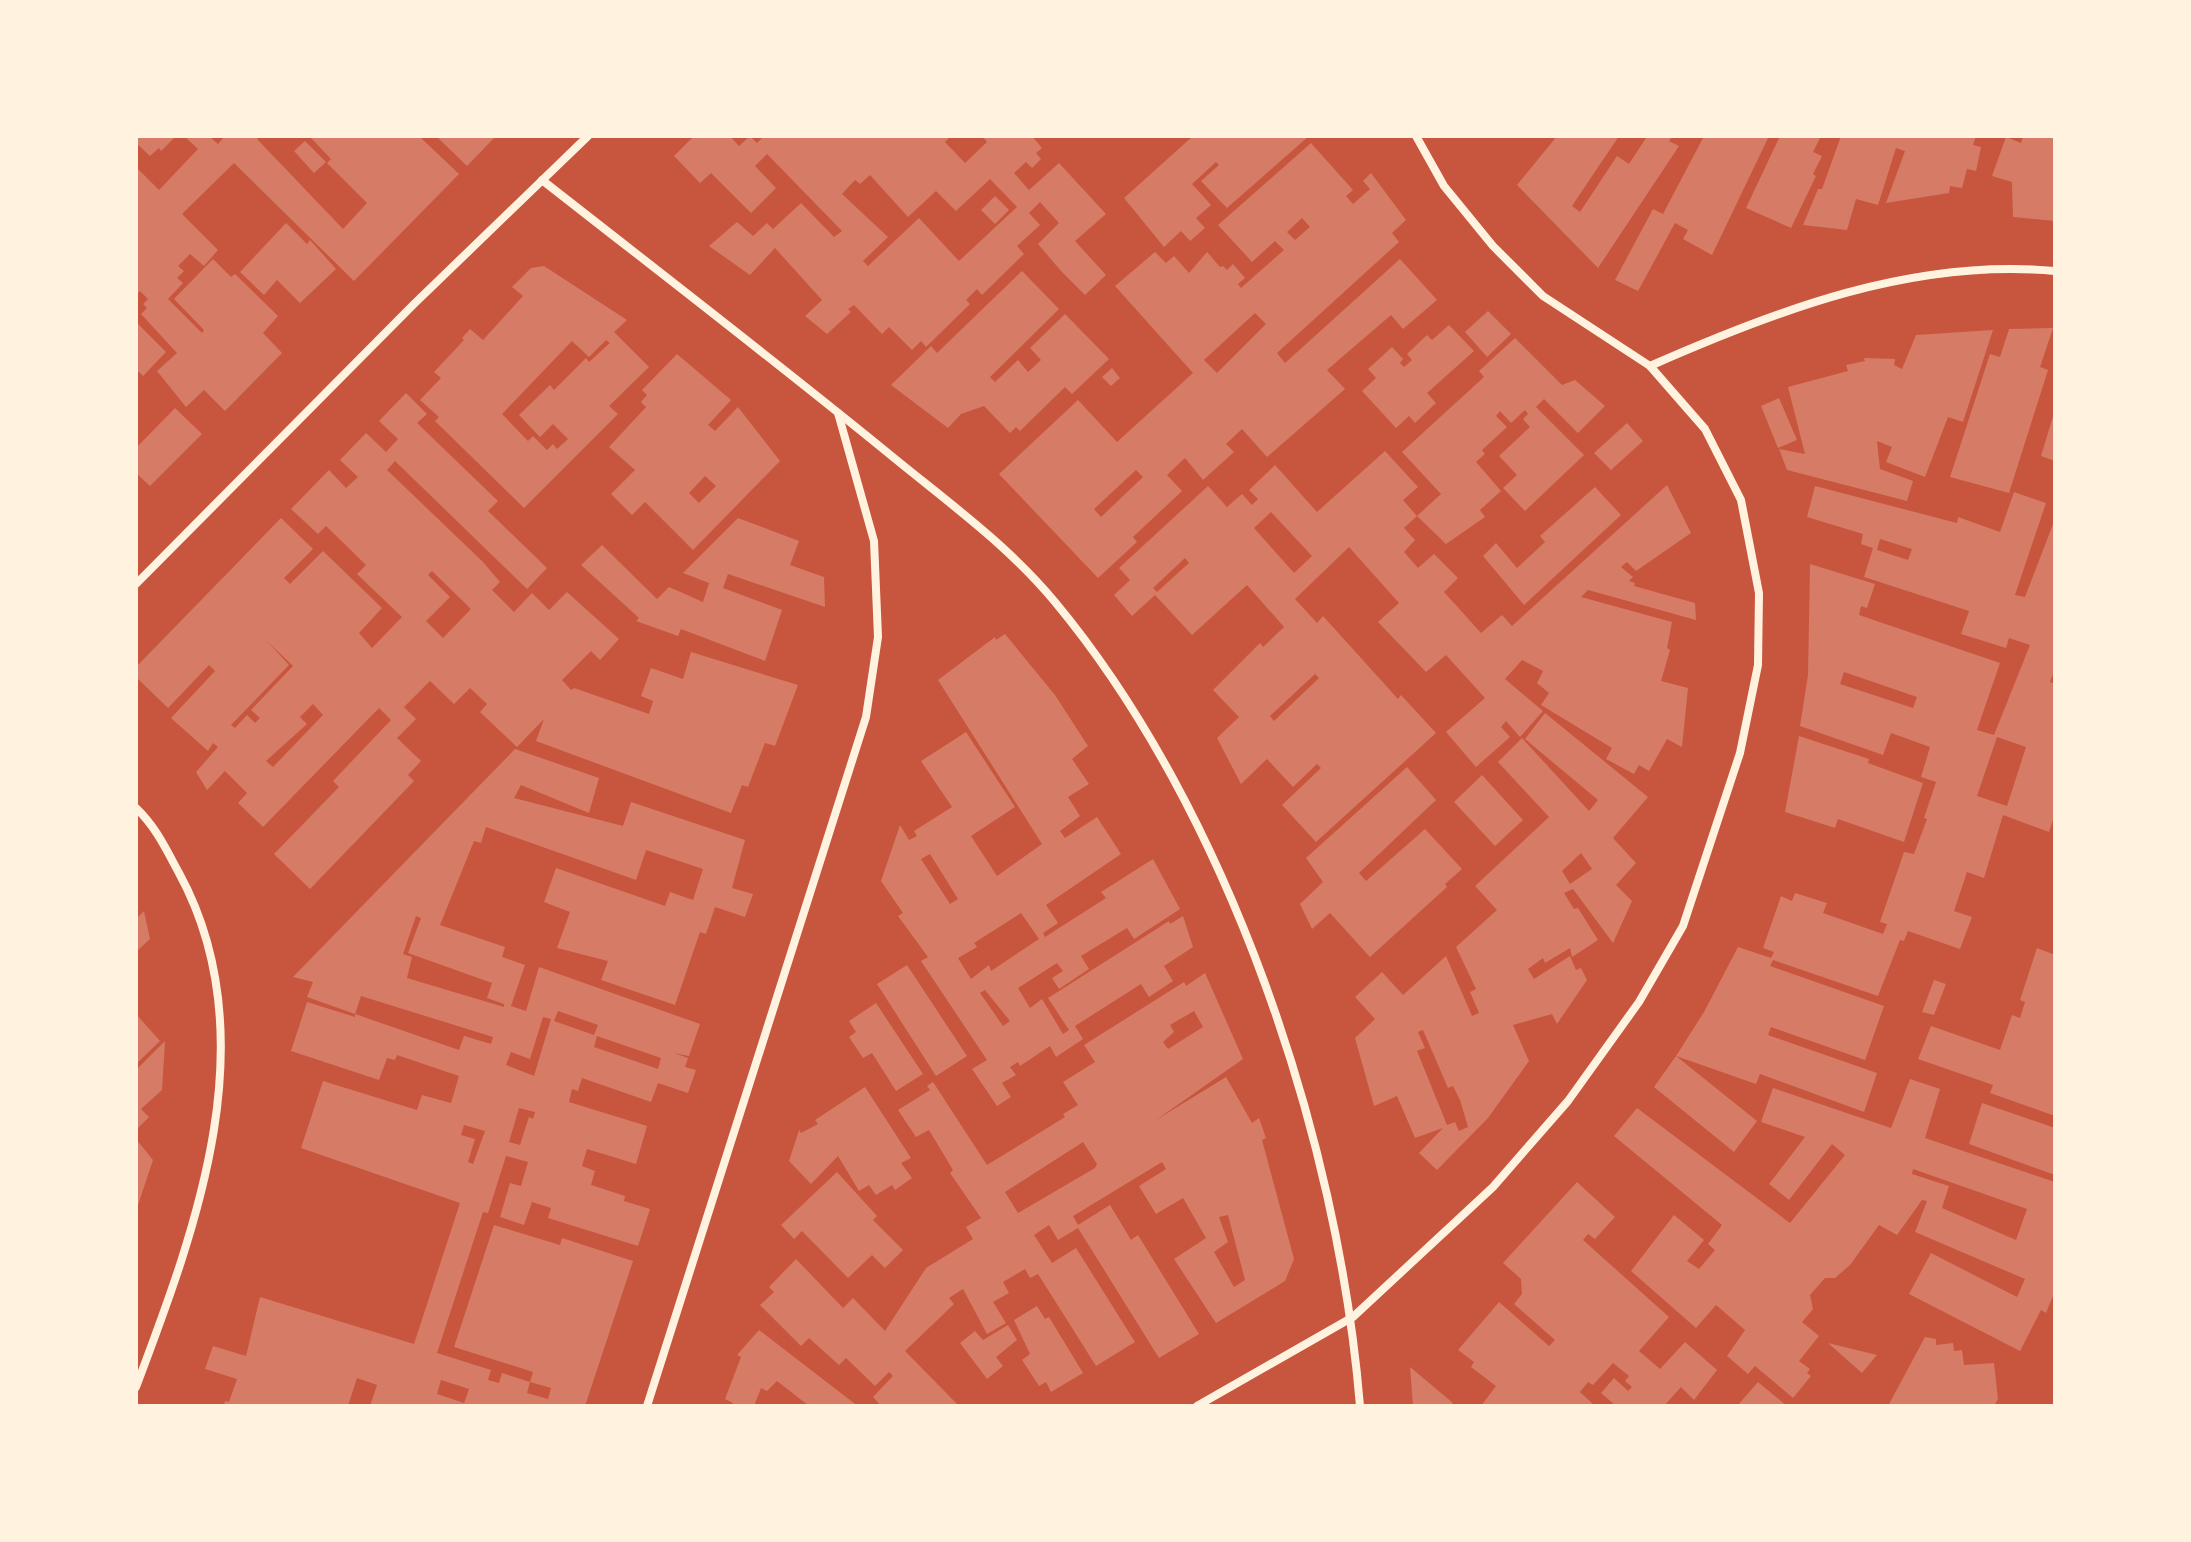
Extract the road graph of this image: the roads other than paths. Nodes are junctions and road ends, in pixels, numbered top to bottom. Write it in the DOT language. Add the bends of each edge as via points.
graph roads {
  1 [pos="588,136"];
  2 [pos="1416,136"];
  3 [pos="542,180"];
  4 [pos="2055,271"];
  5 [pos="1650,366"];
  6 [pos="838,412"];
  7 [pos="136,584"];
  8 [pos="136,808"];
  9 [pos="1353,1317"];
  10 [pos="136,1387"];
  11 [pos="647,1406"];
  12 [pos="1197,1406"];
  13 [pos="1360,1406"];
  1 -- 3 [label="street"];
  2 -- 5 [label="street" via="1444,186 1543,296"];
  3 -- 6 [label="street"];
  3 -- 7 [label="street"];
  4 -- 5 [label="street" via="1943,272 1892,279 1735,328"];
  5 -- 9 [label="street" via="1705,429 1741,500 1759,593 1758,665 1740,753 1683,926 1639,1002 1568,1101 1493,1187"];
  6 -- 9 [label="street" via="999,545 1054,601 1170,770 1229,890 1299,1090"];
  6 -- 11 [label="street" via="874,541 878,637 866,717"];
  8 -- 10 [label="street" via="152,823 195,902 219,983 221,1046 218,1120 200,1194"];
  9 -- 12 [label="street"];
  9 -- 13 [label="street"];
}
